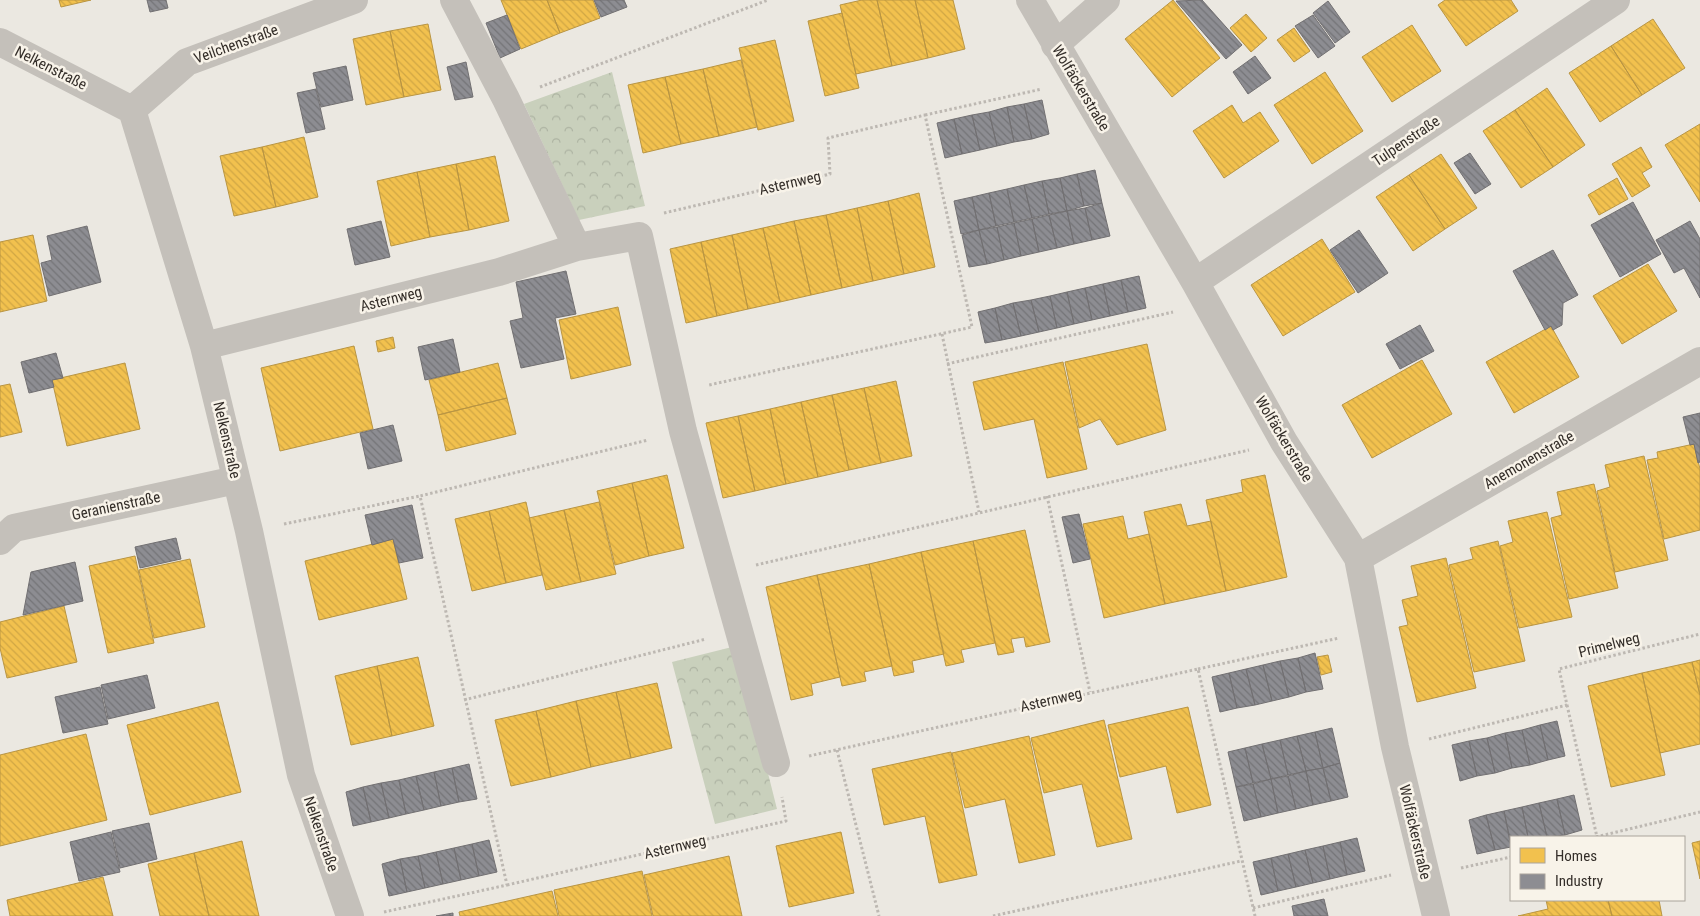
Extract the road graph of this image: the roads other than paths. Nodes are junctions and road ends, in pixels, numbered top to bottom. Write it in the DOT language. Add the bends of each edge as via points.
graph roads {
  1 [pos="354,0"];
  2 [pos="454,0"];
  3 [pos="1030,0"];
  4 [pos="1106,0"];
  5 [pos="1616,0"];
  6 [pos="0,42"];
  7 [pos="1055,45"];
  8 [pos="132,110"];
  9 [pos="577,247"];
  10 [pos="1201,293"];
  11 [pos="204,346"];
  12 [pos="1700,361"];
  13 [pos="236,480"];
  14 [pos="0,542"];
  15 [pos="1358,558"];
  16 [pos="776,763"];
  17 [pos="350,916"];
  18 [pos="1436,916"];
  1 -- 8 [label="street, Veilchenstraße" via="187,62"];
  2 -- 9 [label="street"];
  3 -- 7 [label="street, Wolfäckerstraße"];
  4 -- 7 [label="street"];
  5 -- 10 [label="street, Tulpenstraße"];
  6 -- 8 [label="street, Nelkenstraße"];
  7 -- 10 [label="street, Wolfäckerstraße"];
  8 -- 11 [label="street, Nelkenstraße"];
  9 -- 11 [label="street, Asternweg" via="499,272"];
  9 -- 16 [label="street, Asternweg" via="639,236 683,431"];
  10 -- 15 [label="street, Wolfäckerstraße" via="1284,442"];
  11 -- 13 [label="street, Nelkenstraße"];
  12 -- 15 [label="street, Anemonenstraße"];
  13 -- 14 [label="street, Geranienstraße" via="14,528"];
  13 -- 17 [label="street, Nelkenstraße" via="301,775"];
  15 -- 18 [label="street, Wolfäckerstraße" via="1395,747"];
}
